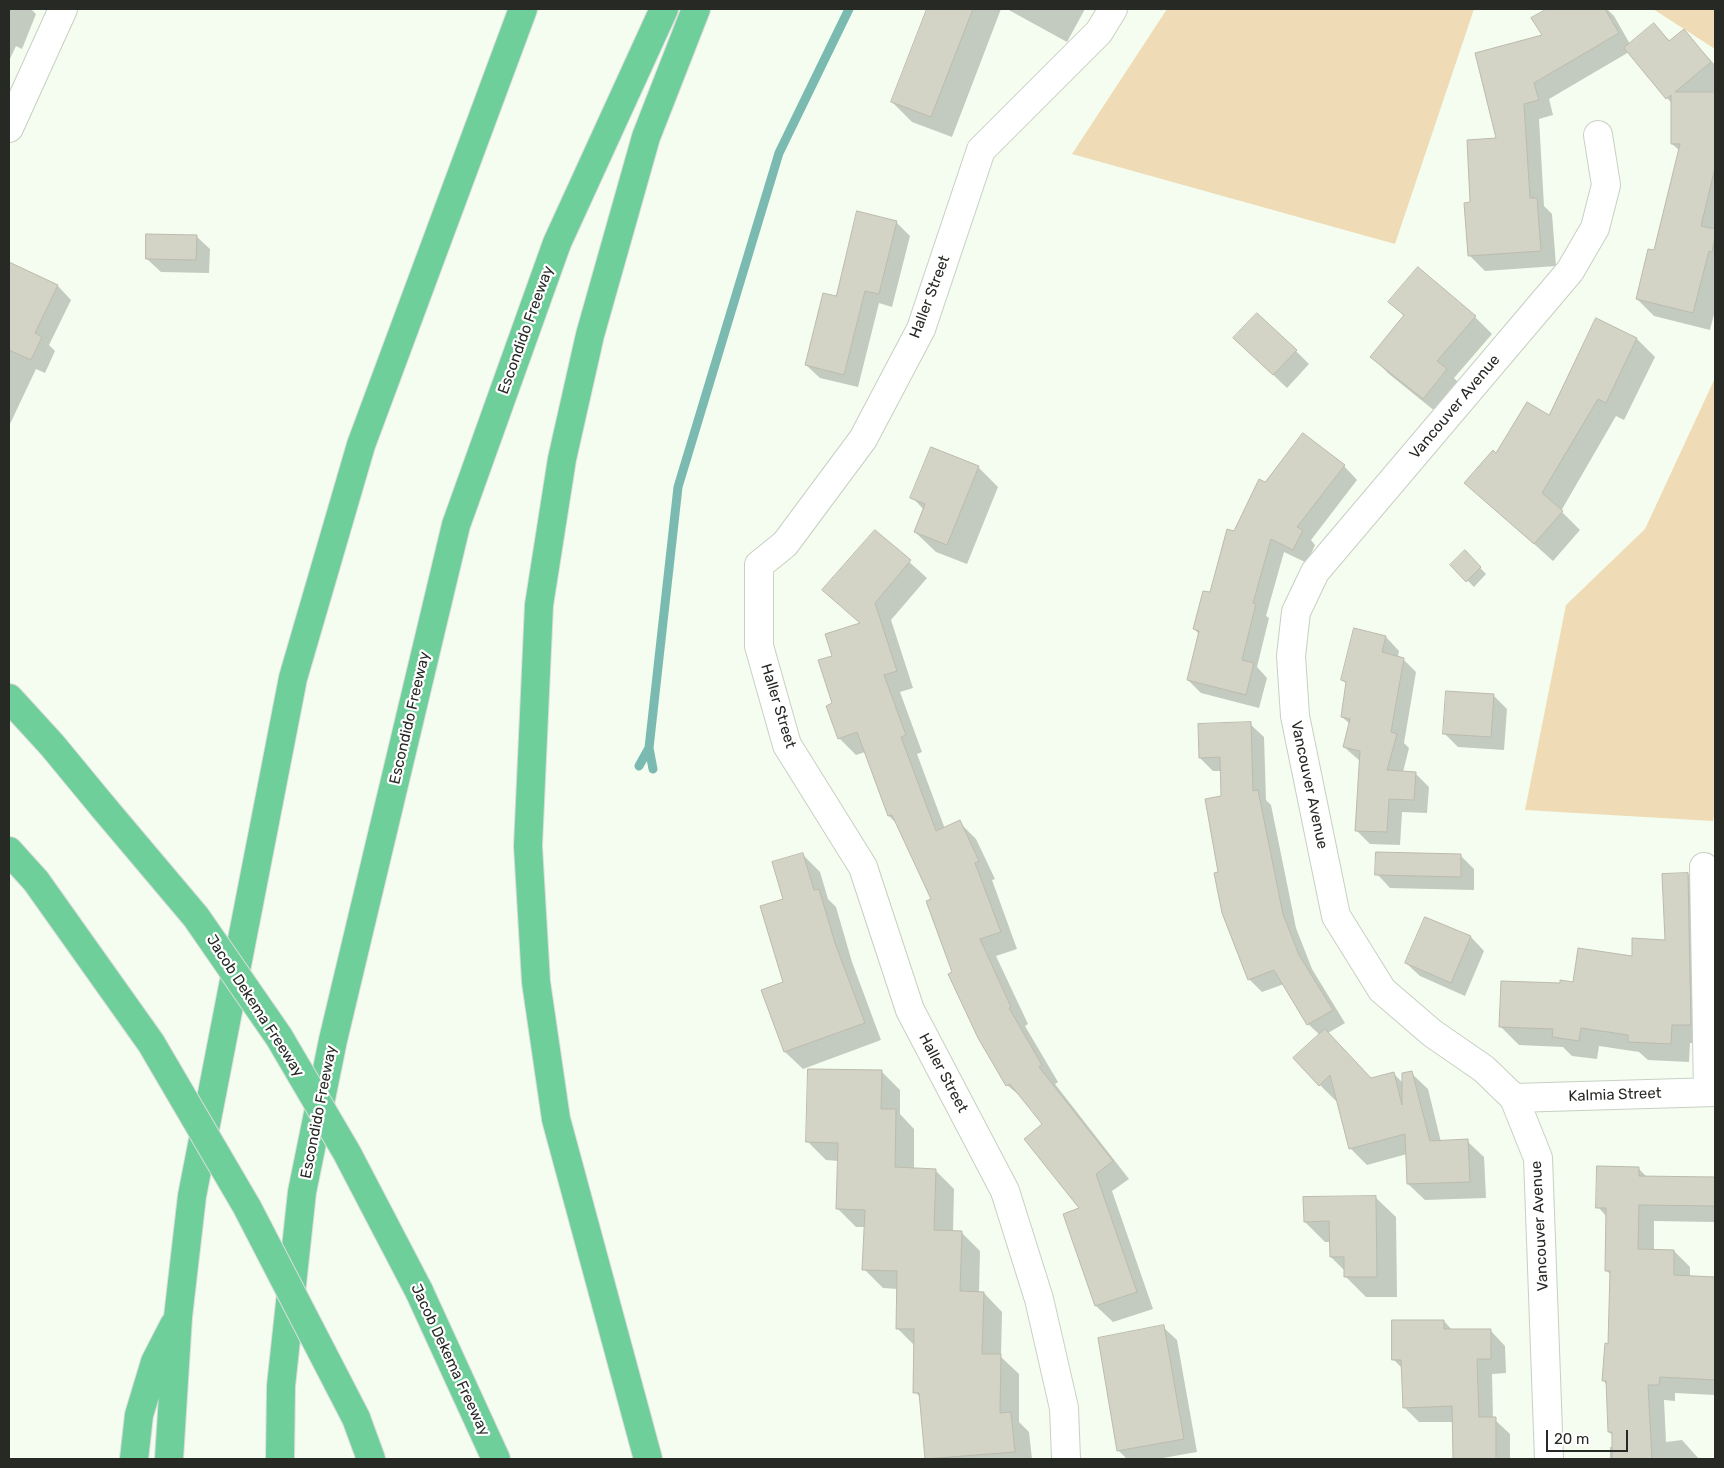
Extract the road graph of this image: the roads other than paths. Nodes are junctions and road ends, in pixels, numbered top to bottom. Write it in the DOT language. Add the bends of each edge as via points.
graph roads {
  1 [pos="63,9"];
  2 [pos="523,9"];
  3 [pos="664,9"];
  4 [pos="696,9"];
  5 [pos="1113,9"];
  6 [pos="9,128"];
  7 [pos="1598,135"];
  8 [pos="9,698"];
  9 [pos="9,851"];
  10 [pos="1704,867"];
  11 [pos="1712,1092"];
  12 [pos="1514,1098"];
  13 [pos="178,1317"];
  14 [pos="134,1459"];
  15 [pos="170,1459"];
  16 [pos="280,1459"];
  17 [pos="371,1459"];
  18 [pos="496,1459"];
  19 [pos="648,1459"];
  20 [pos="1066,1459"];
  21 [pos="1549,1459"];
  1 -- 6 [label="street"];
  2 -- 13 [label="highway" via="362,445 293,678 192,1196"];
  3 -- 16 [label="highway, Escondido Freeway" via="557,243 456,525 333,1040 302,1192 281,1386"];
  4 -- 19 [label="highway" via="646,137 590,336 562,459 538,605 528,846 536,982 556,1119"];
  5 -- 20 [label="street, Haller Street" via="1099,32 981,150 921,329 863,439 785,544 759,565 760,646 787,745 863,867 910,1010 1005,1191 1041,1308 1064,1408"];
  7 -- 12 [label="street, Vancouver Avenue" via="1606,185 1596,228 1570,271 1315,572 1296,612 1291,656 1294,716 1336,916 1382,990 1432,1033 1484,1069"];
  8 -- 18 [label="highway, Jacob Dekema Freeway, bridge" via="196,916 280,1037 347,1153 419,1291"];
  9 -- 17 [label="highway, bridge" via="36,880 151,1042 247,1207 356,1418"];
  10 -- 11 [label="street"];
  11 -- 12 [label="street, Kalmia Street"];
  12 -- 21 [label="street, Vancouver Avenue" via="1538,1158"];
  13 -- 14 [label="highway" via="155,1362 138,1415"];
  13 -- 15 [label="highway"];
}
